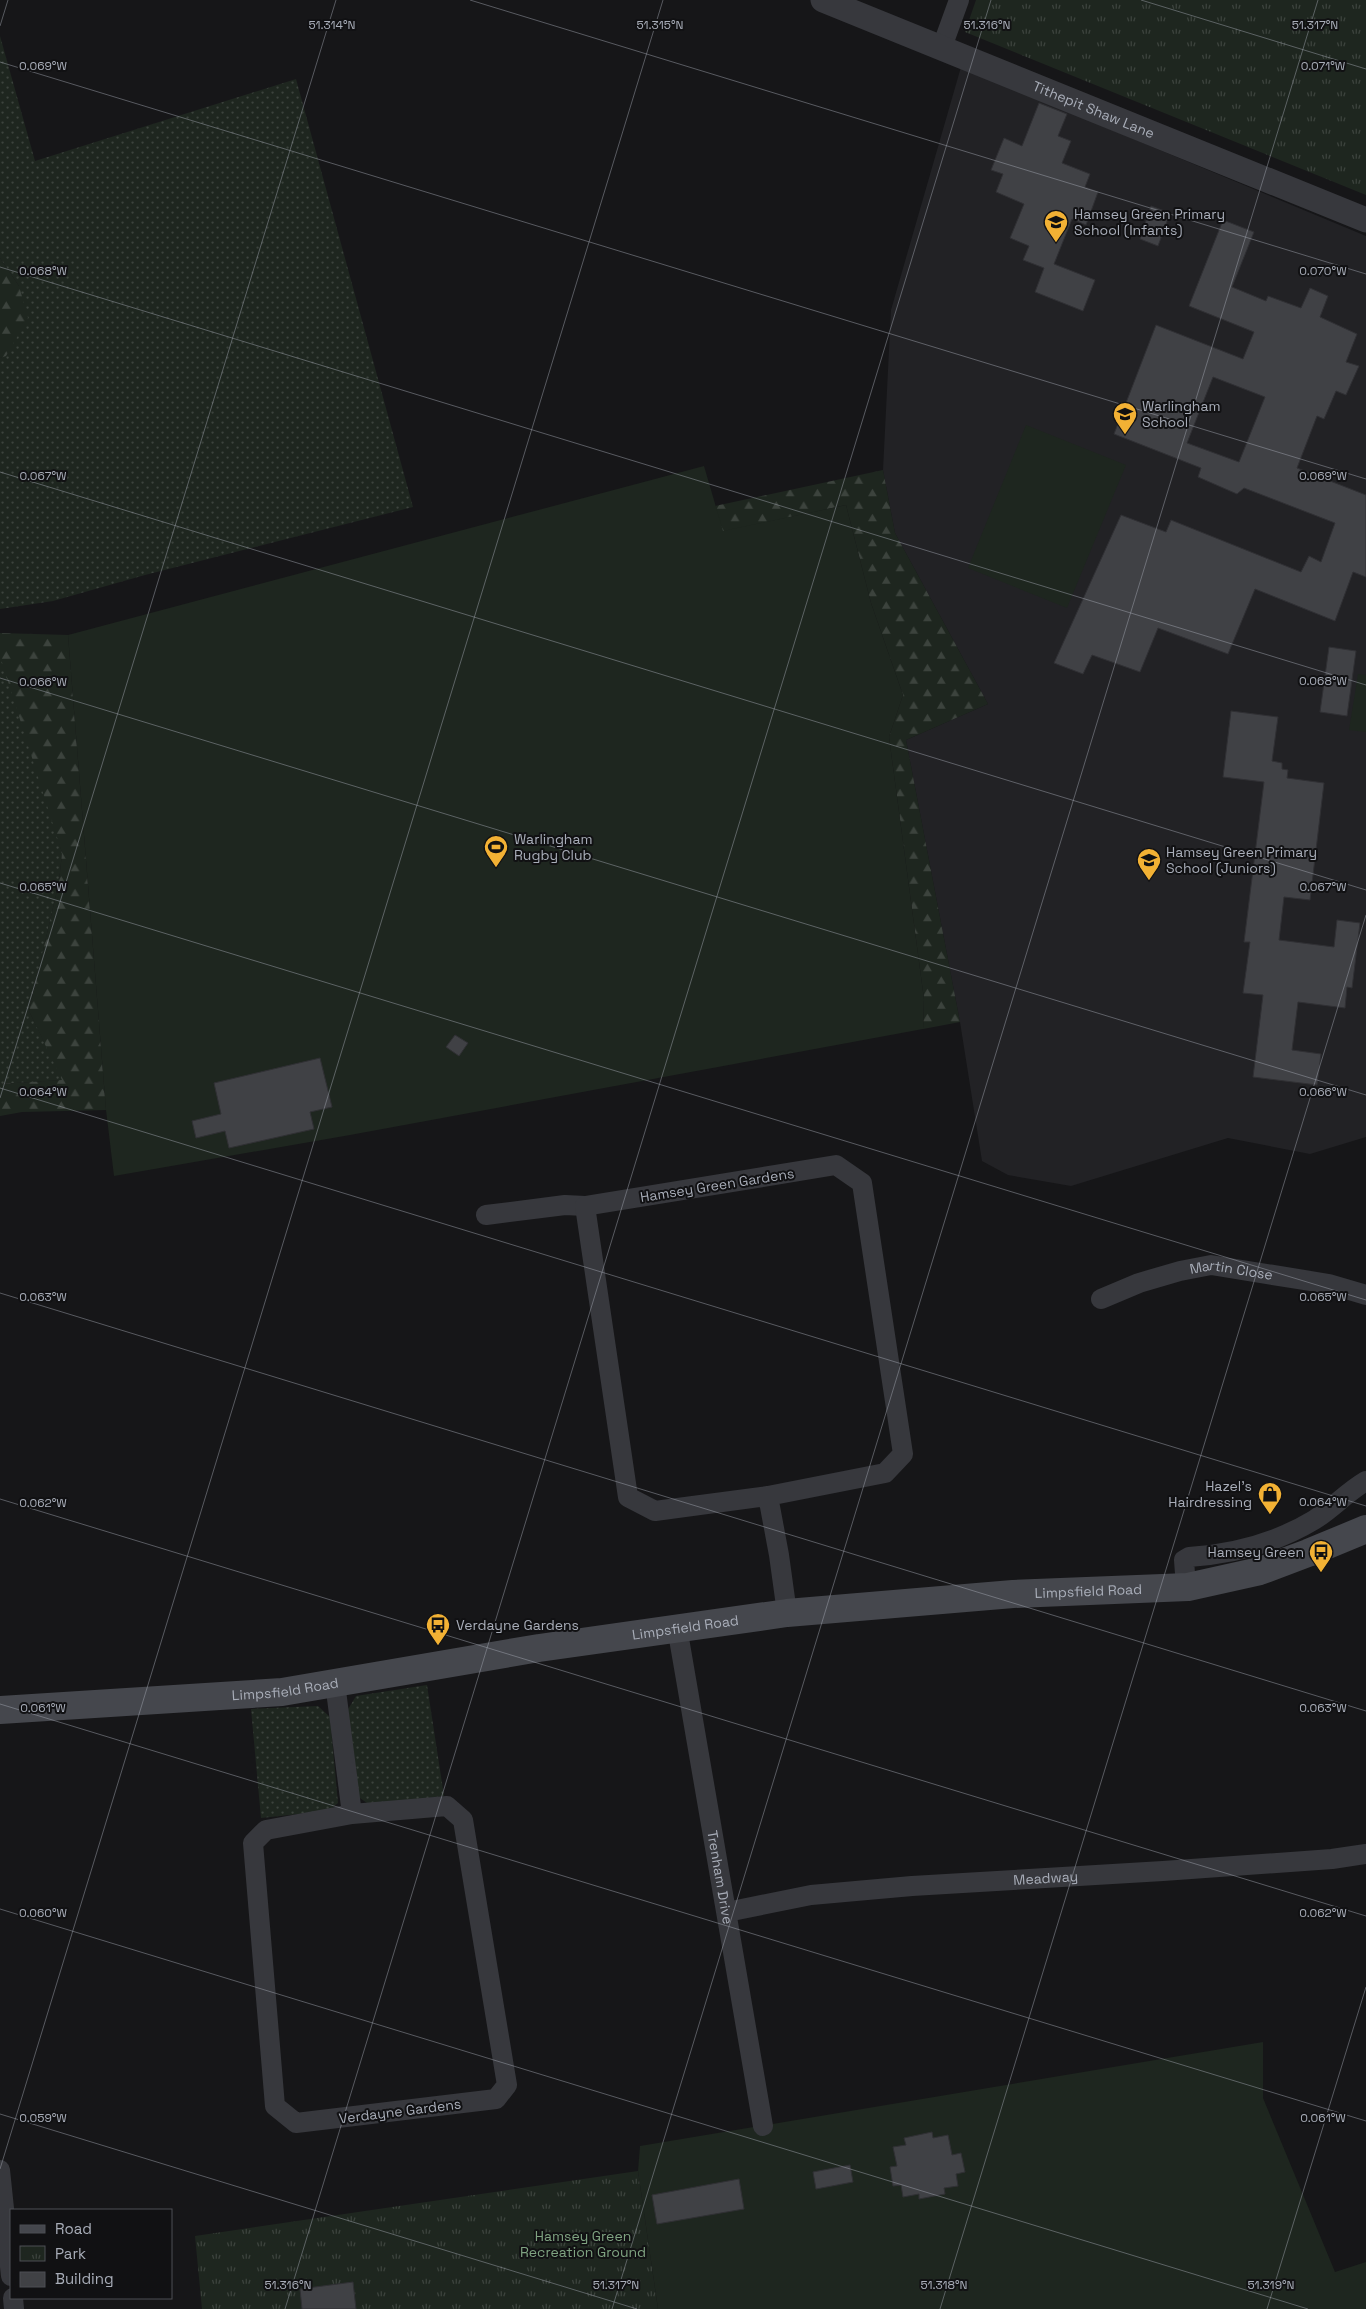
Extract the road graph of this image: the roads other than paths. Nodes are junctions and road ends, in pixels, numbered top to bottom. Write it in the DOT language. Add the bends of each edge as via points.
graph roads {
  1 [pos="823,0"];
  2 [pos="959,0"];
  3 [pos="942,47"];
  4 [pos="1366,220"];
  5 [pos="585,1206"];
  6 [pos="486,1215"];
  7 [pos="1366,1295"];
  8 [pos="1100,1300"];
  9 [pos="1366,1481"];
  10 [pos="768,1496"];
  11 [pos="1366,1529"];
  12 [pos="1186,1587"];
  13 [pos="786,1613"];
  14 [pos="677,1628"];
  15 [pos="335,1683"];
  16 [pos="0,1710"];
  17 [pos="352,1814"];
  18 [pos="1366,1854"];
  19 [pos="727,1912"];
  20 [pos="763,2126"];
  21 [pos="0,2170"];
  22 [pos="10,2266"];
  1 -- 3 [label="street, Tithepit Shaw Lane"];
  2 -- 3 [label="street"];
  3 -- 4 [label="street, Tithepit Shaw Lane"];
  5 -- 6 [label="street" via="564,1205"];
  5 -- 10 [label="street, Hamsey Green Gardens" via="628,1497 655,1511"];
  5 -- 10 [label="street, Hamsey Green Gardens" via="836,1165 862,1183 903,1454 885,1473"];
  7 -- 8 [label="street, Martin Close" via="1329,1284 1211,1265 1139,1283"];
  9 -- 12 [label="street" via="1312,1521 1283,1535 1236,1552 1189,1557 1184,1560"];
  10 -- 13 [label="street"];
  11 -- 12 [label="main road, Limpsfield Road" via="1260,1571"];
  12 -- 13 [label="main road, Limpsfield Road" via="1013,1594"];
  13 -- 14 [label="main road, Limpsfield Road"];
  14 -- 15 [label="main road, Limpsfield Road"];
  14 -- 19 [label="street, Trenham Drive"];
  15 -- 16 [label="main road, Limpsfield Road" via="282,1692"];
  15 -- 17 [label="street"];
  17 -- 17 [label="street, Verdayne Gardens" via="447,1806 463,1820 507,2085 496,2099 296,2123 275,2106 253,1843 266,1830"];
  18 -- 19 [label="street, Meadway" via="1332,1859 903,1886 811,1895"];
  19 -- 20 [label="street, Trenham Drive"];
  21 -- 22 [label="street"];
}
